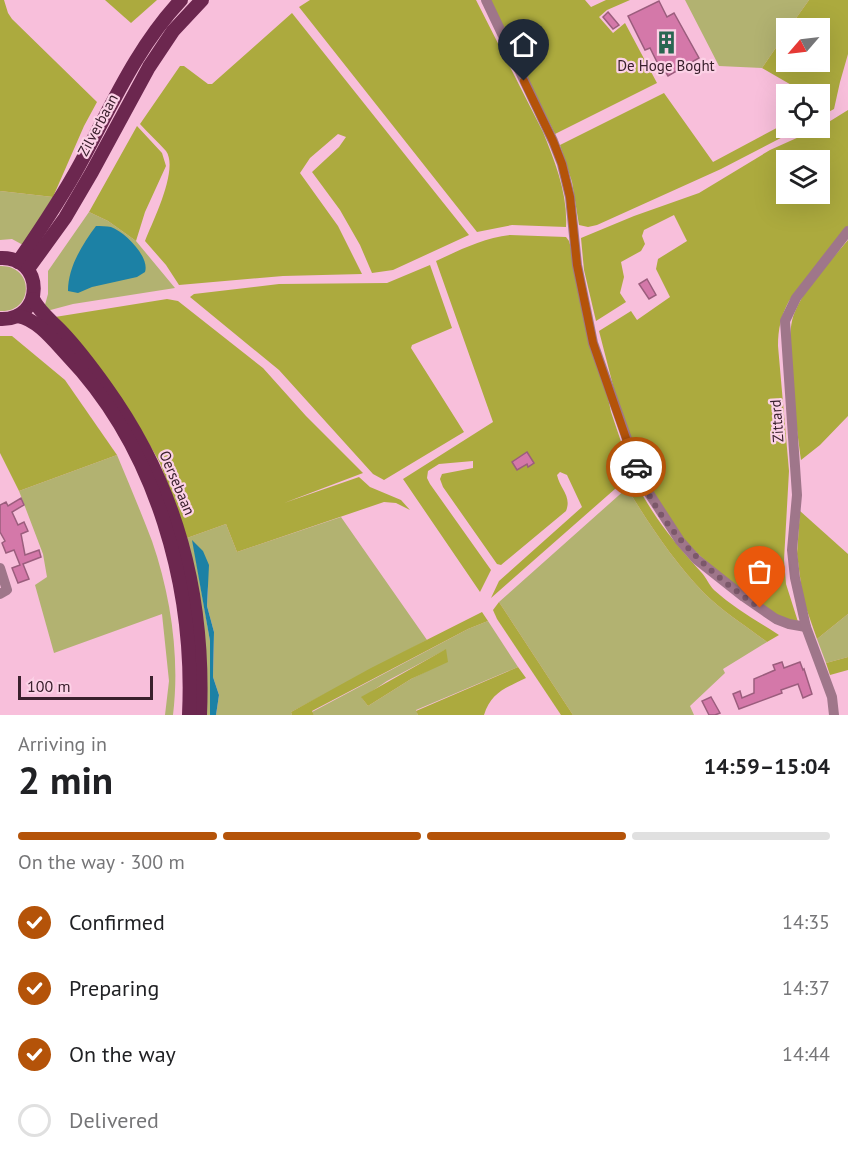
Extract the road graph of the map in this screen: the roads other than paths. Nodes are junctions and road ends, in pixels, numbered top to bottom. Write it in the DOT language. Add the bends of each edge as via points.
graph roads {
  1 [pos="181,0"];
  2 [pos="202,0"];
  3 [pos="486,0"];
  4 [pos="848,231"];
  5 [pos="0,258"];
  6 [pos="23,266"];
  7 [pos="33,299"];
  8 [pos="18,316"];
  9 [pos="0,319"];
  10 [pos="0,568"];
  11 [pos="0,594"];
  12 [pos="806,627"];
  13 [pos="189,715"];
  14 [pos="200,715"];
  15 [pos="834,715"];
  1 -- 6 [label="main road, Zilverbaan" via="136,57"];
  2 -- 6 [label="main road, Zilverbaan" via="149,67 65,218"];
  3 -- 12 [label="street" via="562,164 593,343 643,484 696,559 776,619"];
  4 -- 12 [label="street, Zittard" via="796,298 784,321 797,495 792,550"];
  5 -- 6 [label="main road"];
  6 -- 7 [label="main road" via="34,285"];
  7 -- 8 [label="main road"];
  7 -- 14 [label="main road, Oersebaan" via="115,400 165,493 194,593 201,666"];
  8 -- 9 [label="main road"];
  8 -- 13 [label="main road, Oersebaan" via="43,332 93,385 122,428 143,470 180,582 188,633"];
  10 -- 11 [label="street" via="7,590"];
  12 -- 15 [label="street, Zittard" via="827,679"];
}
